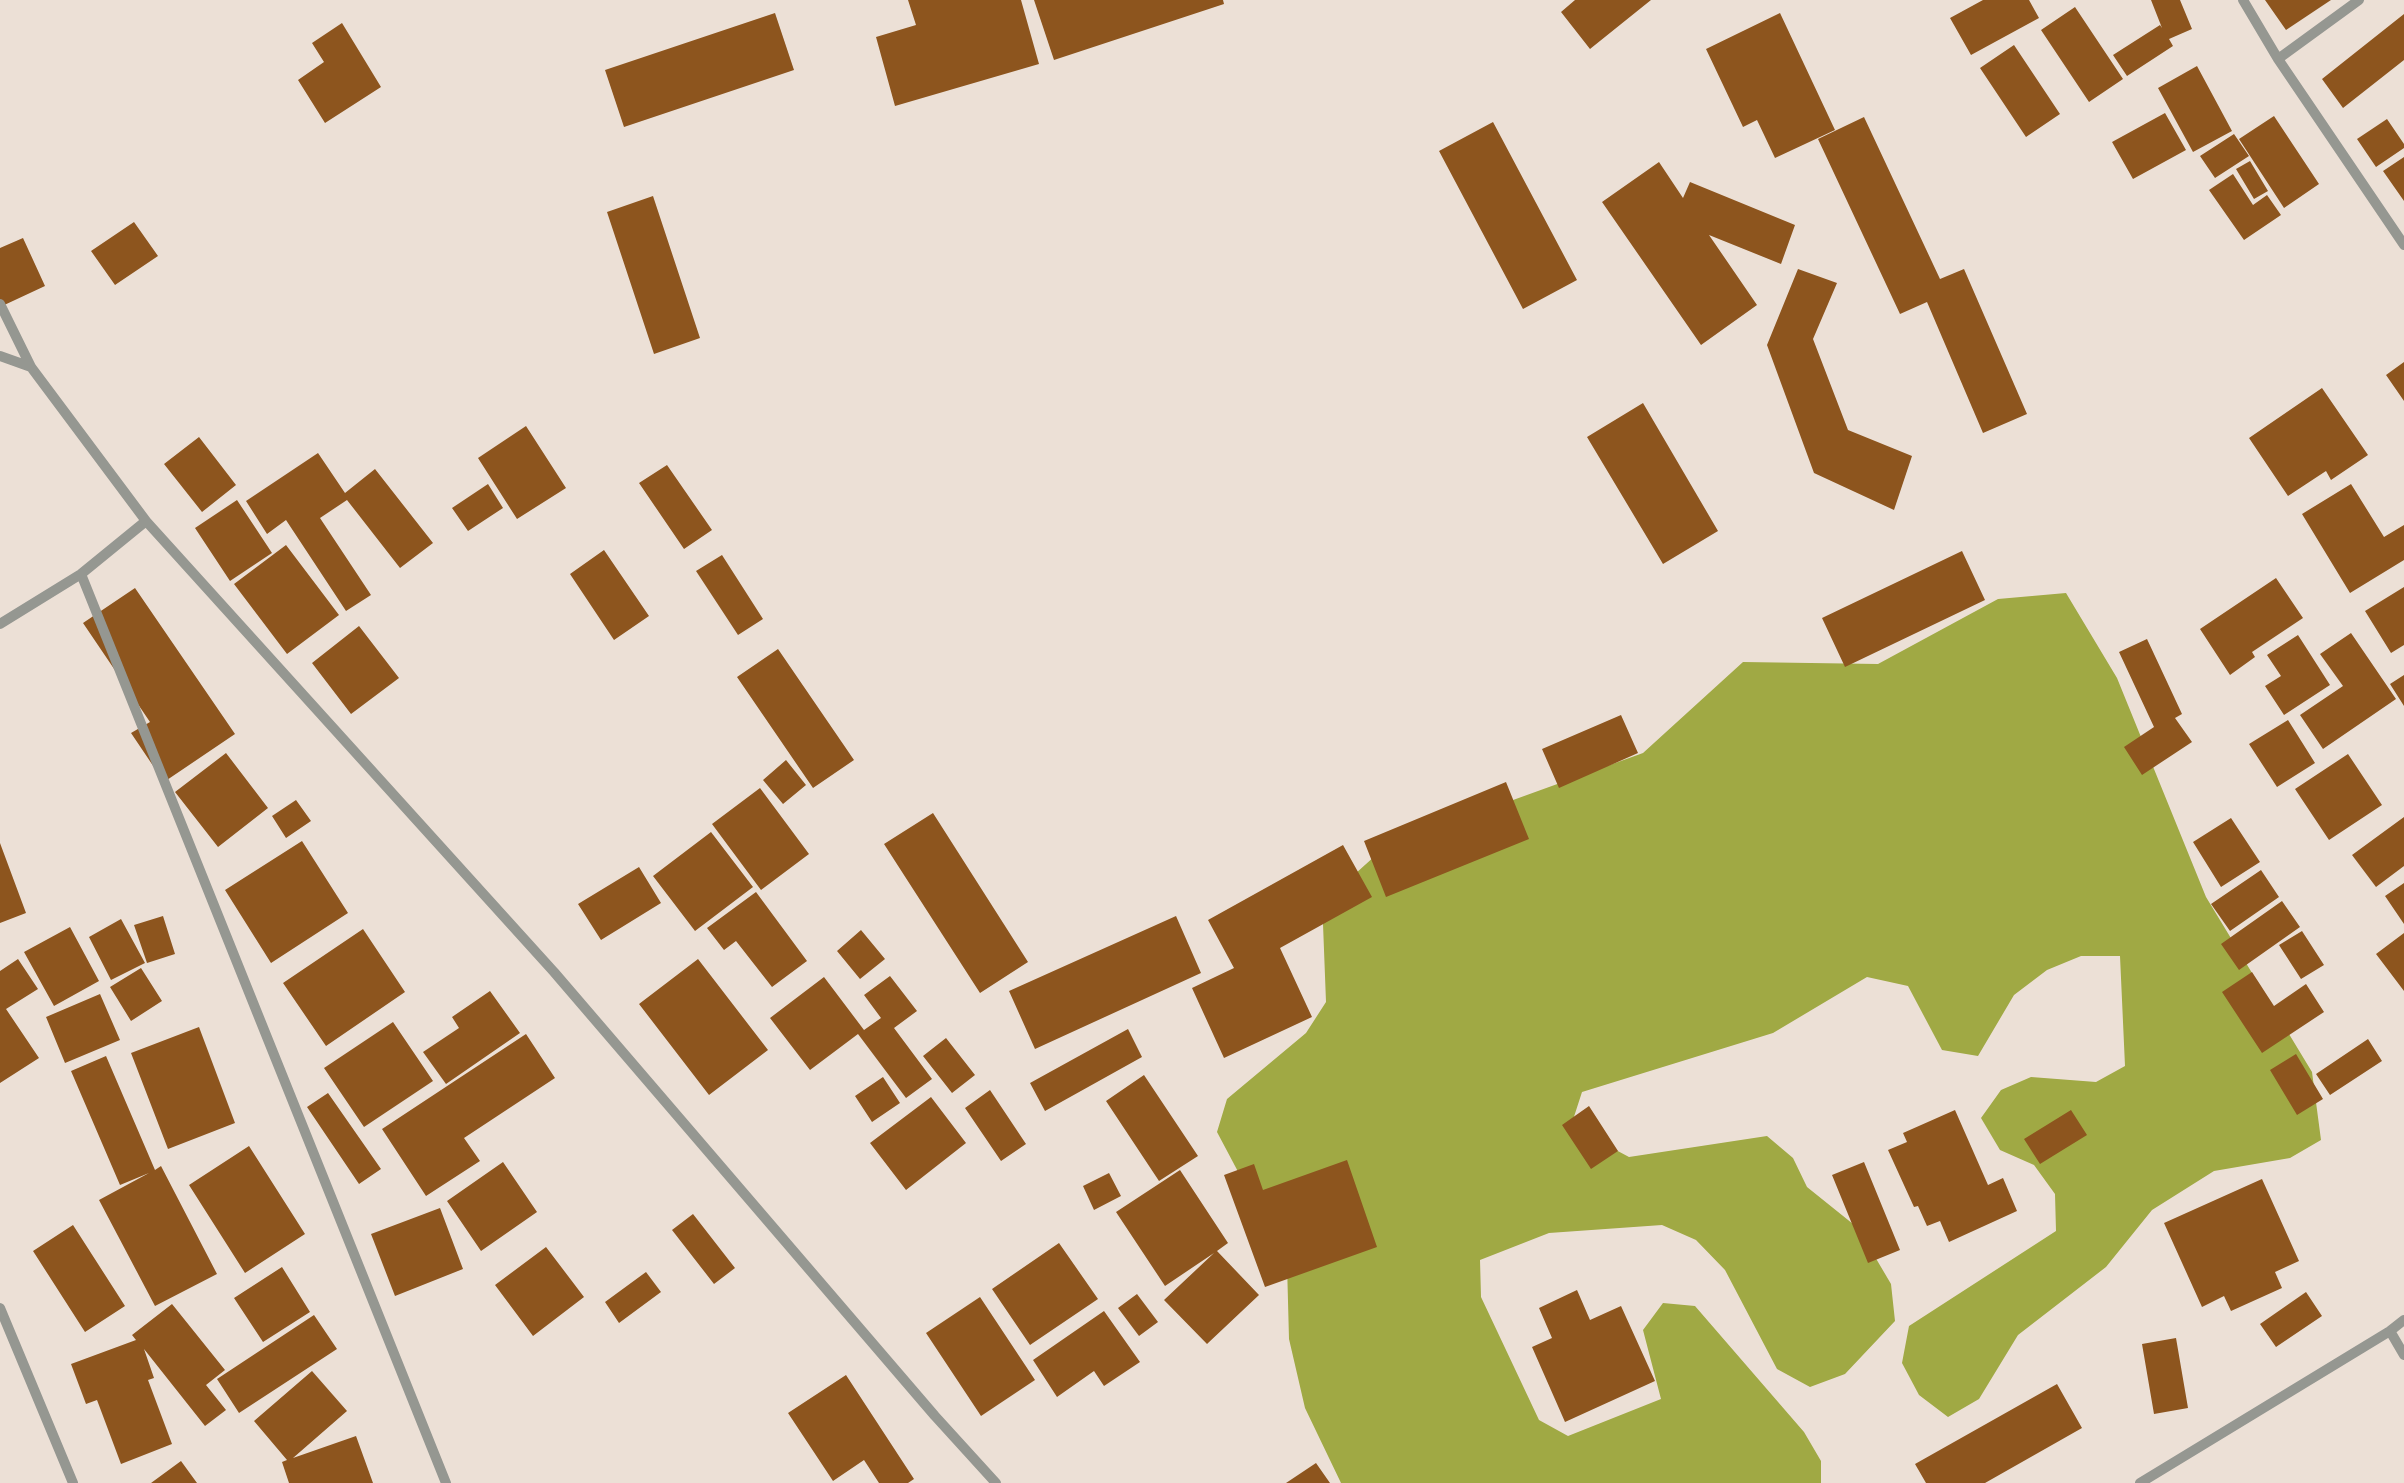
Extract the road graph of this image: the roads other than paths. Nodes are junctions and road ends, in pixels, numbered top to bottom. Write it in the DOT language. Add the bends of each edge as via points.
graph roads {
  1 [pos="2243,0"];
  2 [pos="2359,0"];
  3 [pos="2278,59"];
  4 [pos="2404,245"];
  5 [pos="0,304"];
  6 [pos="0,356"];
  7 [pos="31,367"];
  8 [pos="146,521"];
  9 [pos="81,574"];
  10 [pos="0,624"];
  11 [pos="0,1308"];
  12 [pos="2404,1320"];
  13 [pos="2390,1332"];
  14 [pos="2404,1355"];
  15 [pos="73,1483"];
  16 [pos="446,1483"];
  17 [pos="996,1483"];
  18 [pos="2140,1483"];
  1 -- 3 [label="street"];
  2 -- 3 [label="street"];
  3 -- 4 [label="street"];
  5 -- 7 [label="street"];
  6 -- 7 [label="street"];
  7 -- 8 [label="street"];
  8 -- 9 [label="street"];
  8 -- 17 [label="street" via="554,972"];
  9 -- 10 [label="street"];
  9 -- 16 [label="street"];
  11 -- 15 [label="street"];
  12 -- 13 [label="street"];
  13 -- 14 [label="street"];
  13 -- 18 [label="street"];
}
